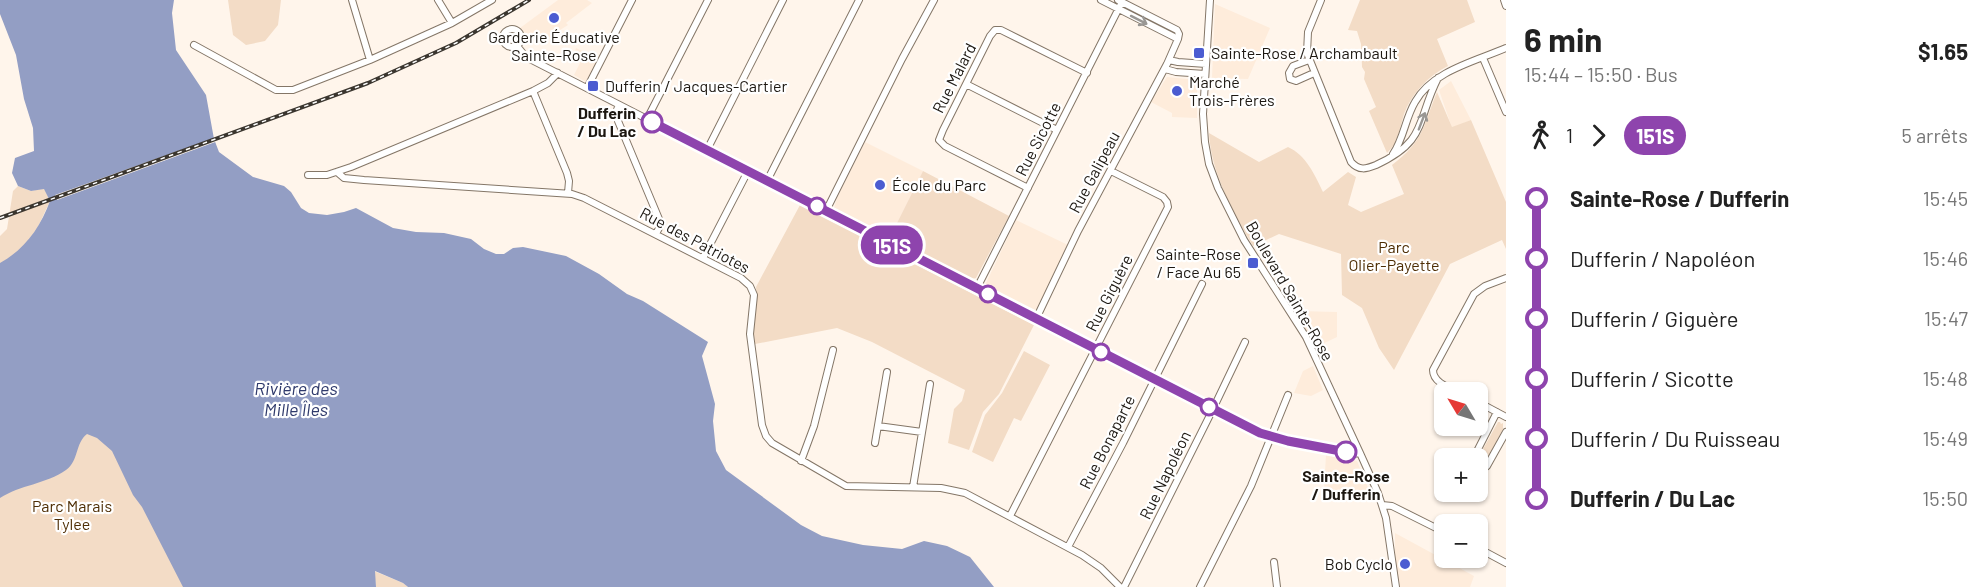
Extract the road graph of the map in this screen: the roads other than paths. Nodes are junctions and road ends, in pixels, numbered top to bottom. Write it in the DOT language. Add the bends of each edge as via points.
graph roads {
  1 [pos="352,0"];
  2 [pos="438,0"];
  3 [pos="492,0"];
  4 [pos="633,0"];
  5 [pos="708,0"];
  6 [pos="783,0"];
  7 [pos="858,0"];
  8 [pos="934,0"];
  9 [pos="1101,0"];
  10 [pos="1209,0"];
  11 [pos="1321,0"];
  12 [pos="1504,0"];
  13 [pos="1120,1"];
  14 [pos="1506,6"];
  15 [pos="1119,9"];
  16 [pos="452,23"];
  17 [pos="1178,39"];
  18 [pos="194,45"];
  19 [pos="517,46"];
  20 [pos="1506,48"];
  21 [pos="1483,58"];
  22 [pos="370,60"];
  23 [pos="1169,60"];
  24 [pos="1308,60"];
  25 [pos="1206,64"];
  26 [pos="1165,69"];
  27 [pos="558,73"];
  28 [pos="1087,73"];
  29 [pos="1314,73"];
  30 [pos="1205,74"];
  31 [pos="1438,78"];
  32 [pos="966,84"];
  33 [pos="587,88"];
  34 [pos="533,92"];
  35 [pos="619,105"];
  36 [pos="1506,112"];
  37 [pos="647,119"];
  38 [pos="1057,130"];
  39 [pos="707,150"];
  40 [pos="1388,159"];
  41 [pos="748,171"];
  42 [pos="1111,171"];
  43 [pos="337,172"];
  44 [pos="308,175"];
  45 [pos="767,181"];
  46 [pos="1028,188"];
  47 [pos="568,193"];
  48 [pos="826,211"];
  49 [pos="656,234"];
  50 [pos="703,258"];
  51 [pos="1506,278"];
  52 [pos="1202,284"];
  53 [pos="977,288"];
  54 [pos="1036,319"];
  55 [pos="1245,342"];
  56 [pos="1096,349"];
  57 [pos="833,350"];
  58 [pos="887,372"];
  59 [pos="1155,380"];
  60 [pos="1439,382"];
  61 [pos="930,384"];
  62 [pos="1288,395"];
  63 [pos="1488,407"];
  64 [pos="1213,409"];
  65 [pos="1497,412"];
  66 [pos="1506,417"];
  67 [pos="878,426"];
  68 [pos="922,432"];
  69 [pos="1506,432"];
  70 [pos="1271,437"];
  71 [pos="875,442"];
  72 [pos="1479,448"];
  73 [pos="1360,453"];
  74 [pos="801,460"];
  75 [pos="1488,466"];
  76 [pos="913,487"];
  77 [pos="1382,505"];
  78 [pos="1010,516"];
  79 [pos="1434,527"];
  80 [pos="1068,548"];
  81 [pos="1488,554"];
  82 [pos="1274,562"];
  83 [pos="1506,563"];
  84 [pos="1122,587"];
  85 [pos="1200,587"];
  86 [pos="1277,587"];
  87 [pos="1396,587"];
  1 -- 22 [label="street"];
  2 -- 16 [label="street"];
  3 -- 16 [label="street"];
  4 -- 33 [label="street"];
  5 -- 37 [label="street"];
  6 -- 39 [label="street"];
  7 -- 45 [label="street"];
  8 -- 48 [label="street"];
  9 -- 15 [label="street"];
  10 -- 25 [label="street, Boulevard Sainte-Rose"];
  11 -- 24 [label="street" via="1306,39"];
  12 -- 14 [label="street"];
  13 -- 15 [label="street, Rue Sicotte"];
  13 -- 17 [label="street" via="1177,30"];
  15 -- 17 [label="street, one-way"];
  15 -- 28 [label="street, Rue Sicotte"];
  16 -- 22 [label="street"];
  17 -- 23 [label="street, Rue Galipeau"];
  18 -- 22 [label="street" via="276,90 293,90"];
  19 -- 27 [label="street" via="524,56"];
  20 -- 21 [label="street"];
  21 -- 31 [label="street"];
  21 -- 36 [label="street"];
  23 -- 25 [label="street"];
  23 -- 26 [label="street, Rue Galipeau"];
  24 -- 29 [label="street"];
  24 -- 29 [label="street" via="1293,66 1290,80"];
  25 -- 30 [label="street, Boulevard Sainte-Rose"];
  26 -- 30 [label="street"];
  26 -- 42 [label="street, Rue Galipeau"];
  27 -- 33 [label="street"];
  27 -- 34 [label="street"];
  28 -- 32 [label="street, Rue Malard" via="998,29 990,36"];
  28 -- 38 [label="street, Rue Sicotte"];
  29 -- 40 [label="street" via="1354,165 1366,169"];
  30 -- 73 [label="street, Boulevard Sainte-Rose" via="1204,137 1216,184 1244,240 1305,337"];
  31 -- 40 [label="street" via="1418,97 1399,144"];
  40 -- 31 [label="street, one-way" via="1403,150 1417,133"];
  32 -- 38 [label="street"];
  32 -- 46 [label="street, Rue Malard" via="940,141"];
  33 -- 35 [label="street"];
  34 -- 43 [label="street"];
  34 -- 47 [label="street" via="567,172"];
  35 -- 37 [label="street"];
  35 -- 49 [label="street" via="618,121 659,219"];
  37 -- 39 [label="street"];
  38 -- 46 [label="street, Rue Sicotte"];
  39 -- 41 [label="street"];
  41 -- 45 [label="street"];
  41 -- 50 [label="street"];
  42 -- 54 [label="street, Rue Galipeau"];
  42 -- 56 [label="street, Rue Giguère" via="1163,197 1168,205"];
  43 -- 44 [label="street"];
  43 -- 47 [label="street, Rue des Patriotes" via="346,178 364,180"];
  45 -- 48 [label="street"];
  46 -- 53 [label="street, Rue Sicotte"];
  47 -- 49 [label="street, Rue des Patriotes"];
  48 -- 53 [label="street"];
  49 -- 50 [label="street, Rue des Patriotes"];
  50 -- 74 [label="street, Rue des Patriotes" via="741,278 753,292 750,334 763,430 772,443"];
  51 -- 60 [label="street" via="1474,294 1433,370"];
  52 -- 59 [label="street, Rue Bonaparte"];
  53 -- 54 [label="street"];
  54 -- 56 [label="street"];
  55 -- 64 [label="street, Rue Napoléon"];
  56 -- 59 [label="street"];
  56 -- 78 [label="street, Rue Giguère"];
  57 -- 74 [label="street" via="812,434"];
  58 -- 67 [label="street"];
  59 -- 64 [label="street"];
  59 -- 80 [label="street, Rue Bonaparte"];
  61 -- 68 [label="street"];
  62 -- 70 [label="street"];
  63 -- 65 [label="street"];
  64 -- 70 [label="street"];
  64 -- 84 [label="street, Rue Napoléon"];
  65 -- 66 [label="street"];
  65 -- 72 [label="street"];
  67 -- 68 [label="street"];
  67 -- 71 [label="street"];
  68 -- 76 [label="street"];
  69 -- 75 [label="street"];
  70 -- 73 [label="street"];
  70 -- 85 [label="street" via="1249,492"];
  73 -- 77 [label="street, Boulevard Sainte-Rose"];
  74 -- 76 [label="street, Rue des Patriotes" via="846,486"];
  76 -- 78 [label="street, Rue des Patriotes" via="957,490"];
  77 -- 79 [label="street"];
  77 -- 87 [label="street, Boulevard Sainte-Rose"];
  78 -- 80 [label="street, Rue des Patriotes"];
  80 -- 84 [label="street, Rue des Patriotes"];
  81 -- 83 [label="street"];
  82 -- 86 [label="street"];
}
